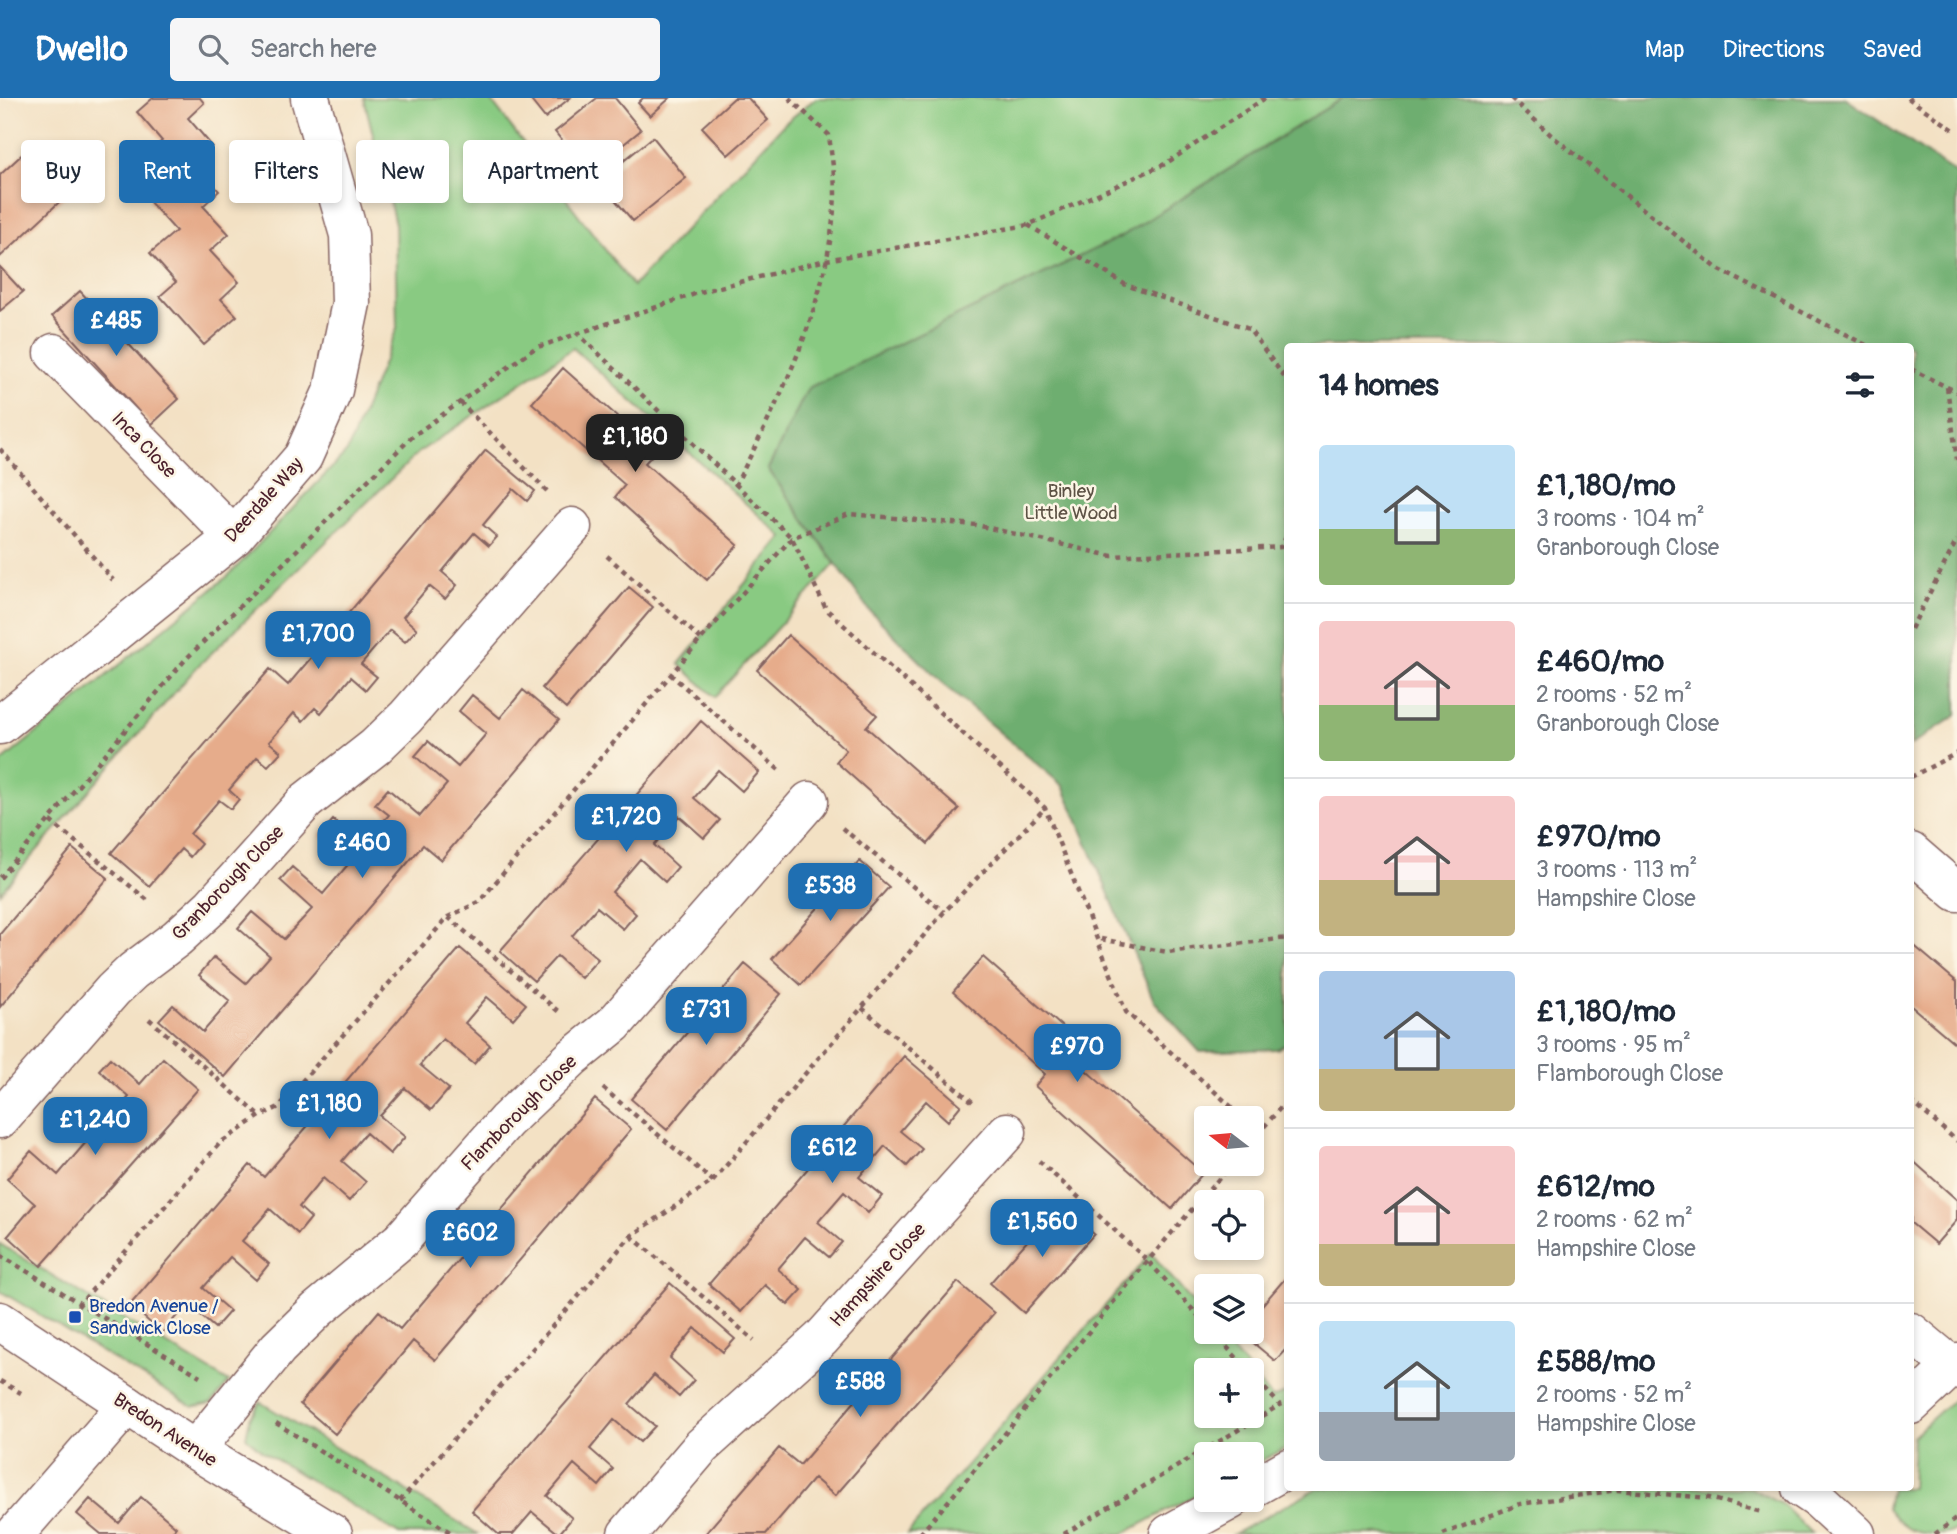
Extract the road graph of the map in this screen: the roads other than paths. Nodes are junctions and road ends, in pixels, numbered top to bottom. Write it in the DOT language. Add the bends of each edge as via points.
graph roads {
  1 [pos="310,98"];
  2 [pos="54,353"];
  3 [pos="572,527"];
  4 [pos="234,537"];
  5 [pos="0,725"];
  6 [pos="809,801"];
  7 [pos="1914,855"];
  8 [pos="1957,892"];
  9 [pos="0,1119"];
  10 [pos="1007,1132"];
  11 [pos="0,1321"];
  12 [pos="1914,1334"];
  13 [pos="1954,1364"];
  14 [pos="1914,1402"];
  15 [pos="127,1405"];
  16 [pos="195,1450"];
  17 [pos="1284,1470"];
  18 [pos="1264,1482"];
  19 [pos="1817,1492"];
  20 [pos="1209,1512"];
  21 [pos="15,1534"];
  22 [pos="333,1534"];
  23 [pos="627,1534"];
  24 [pos="1169,1534"];
  25 [pos="1856,1534"];
  1 -- 4 [label="street, Deerdale Way" via="349,235 351,303 333,390 303,457"];
  2 -- 4 [label="street, Inca Close"];
  3 -- 9 [label="street, Granborough Close" via="406,717 306,802 177,939 113,990"];
  4 -- 5 [label="street, Deerdale Way"];
  6 -- 16 [label="street, Flamborough Close" via="654,982 506,1121 401,1240 278,1348"];
  7 -- 8 [label="street"];
  10 -- 23 [label="street, Hampshire Close" via="821,1339 702,1446"];
  11 -- 15 [label="street, Bredon Avenue"];
  12 -- 13 [label="street"];
  13 -- 14 [label="street"];
  15 -- 16 [label="street, Bredon Avenue"];
  15 -- 21 [label="street"];
  16 -- 22 [label="street, Bredon Avenue"];
  17 -- 18 [label="street"];
  19 -- 25 [label="street"];
  20 -- 24 [label="street"];
}
